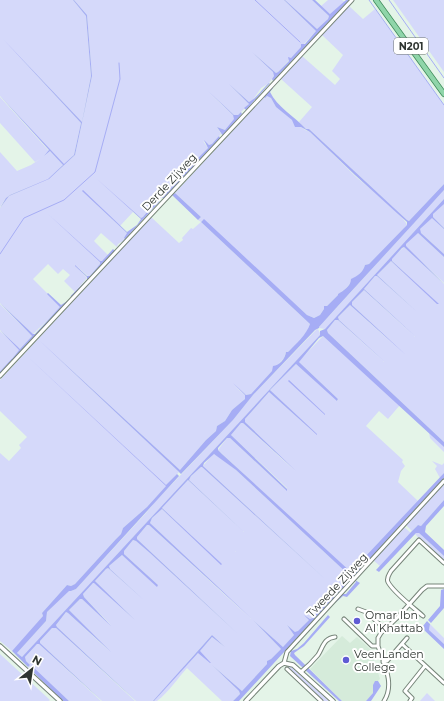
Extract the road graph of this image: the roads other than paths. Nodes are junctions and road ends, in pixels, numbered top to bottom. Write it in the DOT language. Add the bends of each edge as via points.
graph roads {
  1 [pos="352,0"];
  2 [pos="376,0"];
  3 [pos="444,94"];
  4 [pos="0,376"];
  5 [pos="444,481"];
  6 [pos="444,563"];
  7 [pos="444,586"];
  8 [pos="409,604"];
  9 [pos="358,609"];
  10 [pos="422,616"];
  11 [pos="344,619"];
  12 [pos="385,629"];
  13 [pos="335,637"];
  14 [pos="407,638"];
  15 [pos="402,644"];
  16 [pos="0,646"];
  17 [pos="378,646"];
  18 [pos="383,662"];
  19 [pos="284,663"];
  20 [pos="425,666"];
  21 [pos="287,669"];
  22 [pos="304,669"];
  23 [pos="444,683"];
  24 [pos="248,700"];
  25 [pos="60,701"];
  26 [pos="321,701"];
  27 [pos="333,701"];
  28 [pos="384,701"];
  29 [pos="410,701"];
  1 -- 4 [label="street, Derde Zijweg"];
  2 -- 3 [label="main road, N201"];
  5 -- 19 [label="street, Tweede Zijweg" via="287,652"];
  6 -- 8 [label="street" via="419,540 391,571 387,582"];
  7 -- 8 [label="street" via="427,586"];
  8 -- 10 [label="street"];
  8 -- 12 [label="street"];
  9 -- 12 [label="street" via="366,612"];
  11 -- 17 [label="street" via="372,646"];
  12 -- 17 [label="street" via="378,638"];
  13 -- 22 [label="street" via="329,638 318,655"];
  14 -- 15 [label="street"];
  15 -- 18 [label="street" via="387,661"];
  15 -- 20 [label="street"];
  16 -- 25 [label="street"];
  17 -- 18 [label="street"];
  18 -- 28 [label="street" via="390,688"];
  19 -- 22 [label="street"];
  19 -- 24 [label="street, Tweede Zijweg"];
  20 -- 23 [label="street"];
  20 -- 29 [label="street" via="405,691 412,698"];
  21 -- 26 [label="street"];
  22 -- 27 [label="street"];
}
